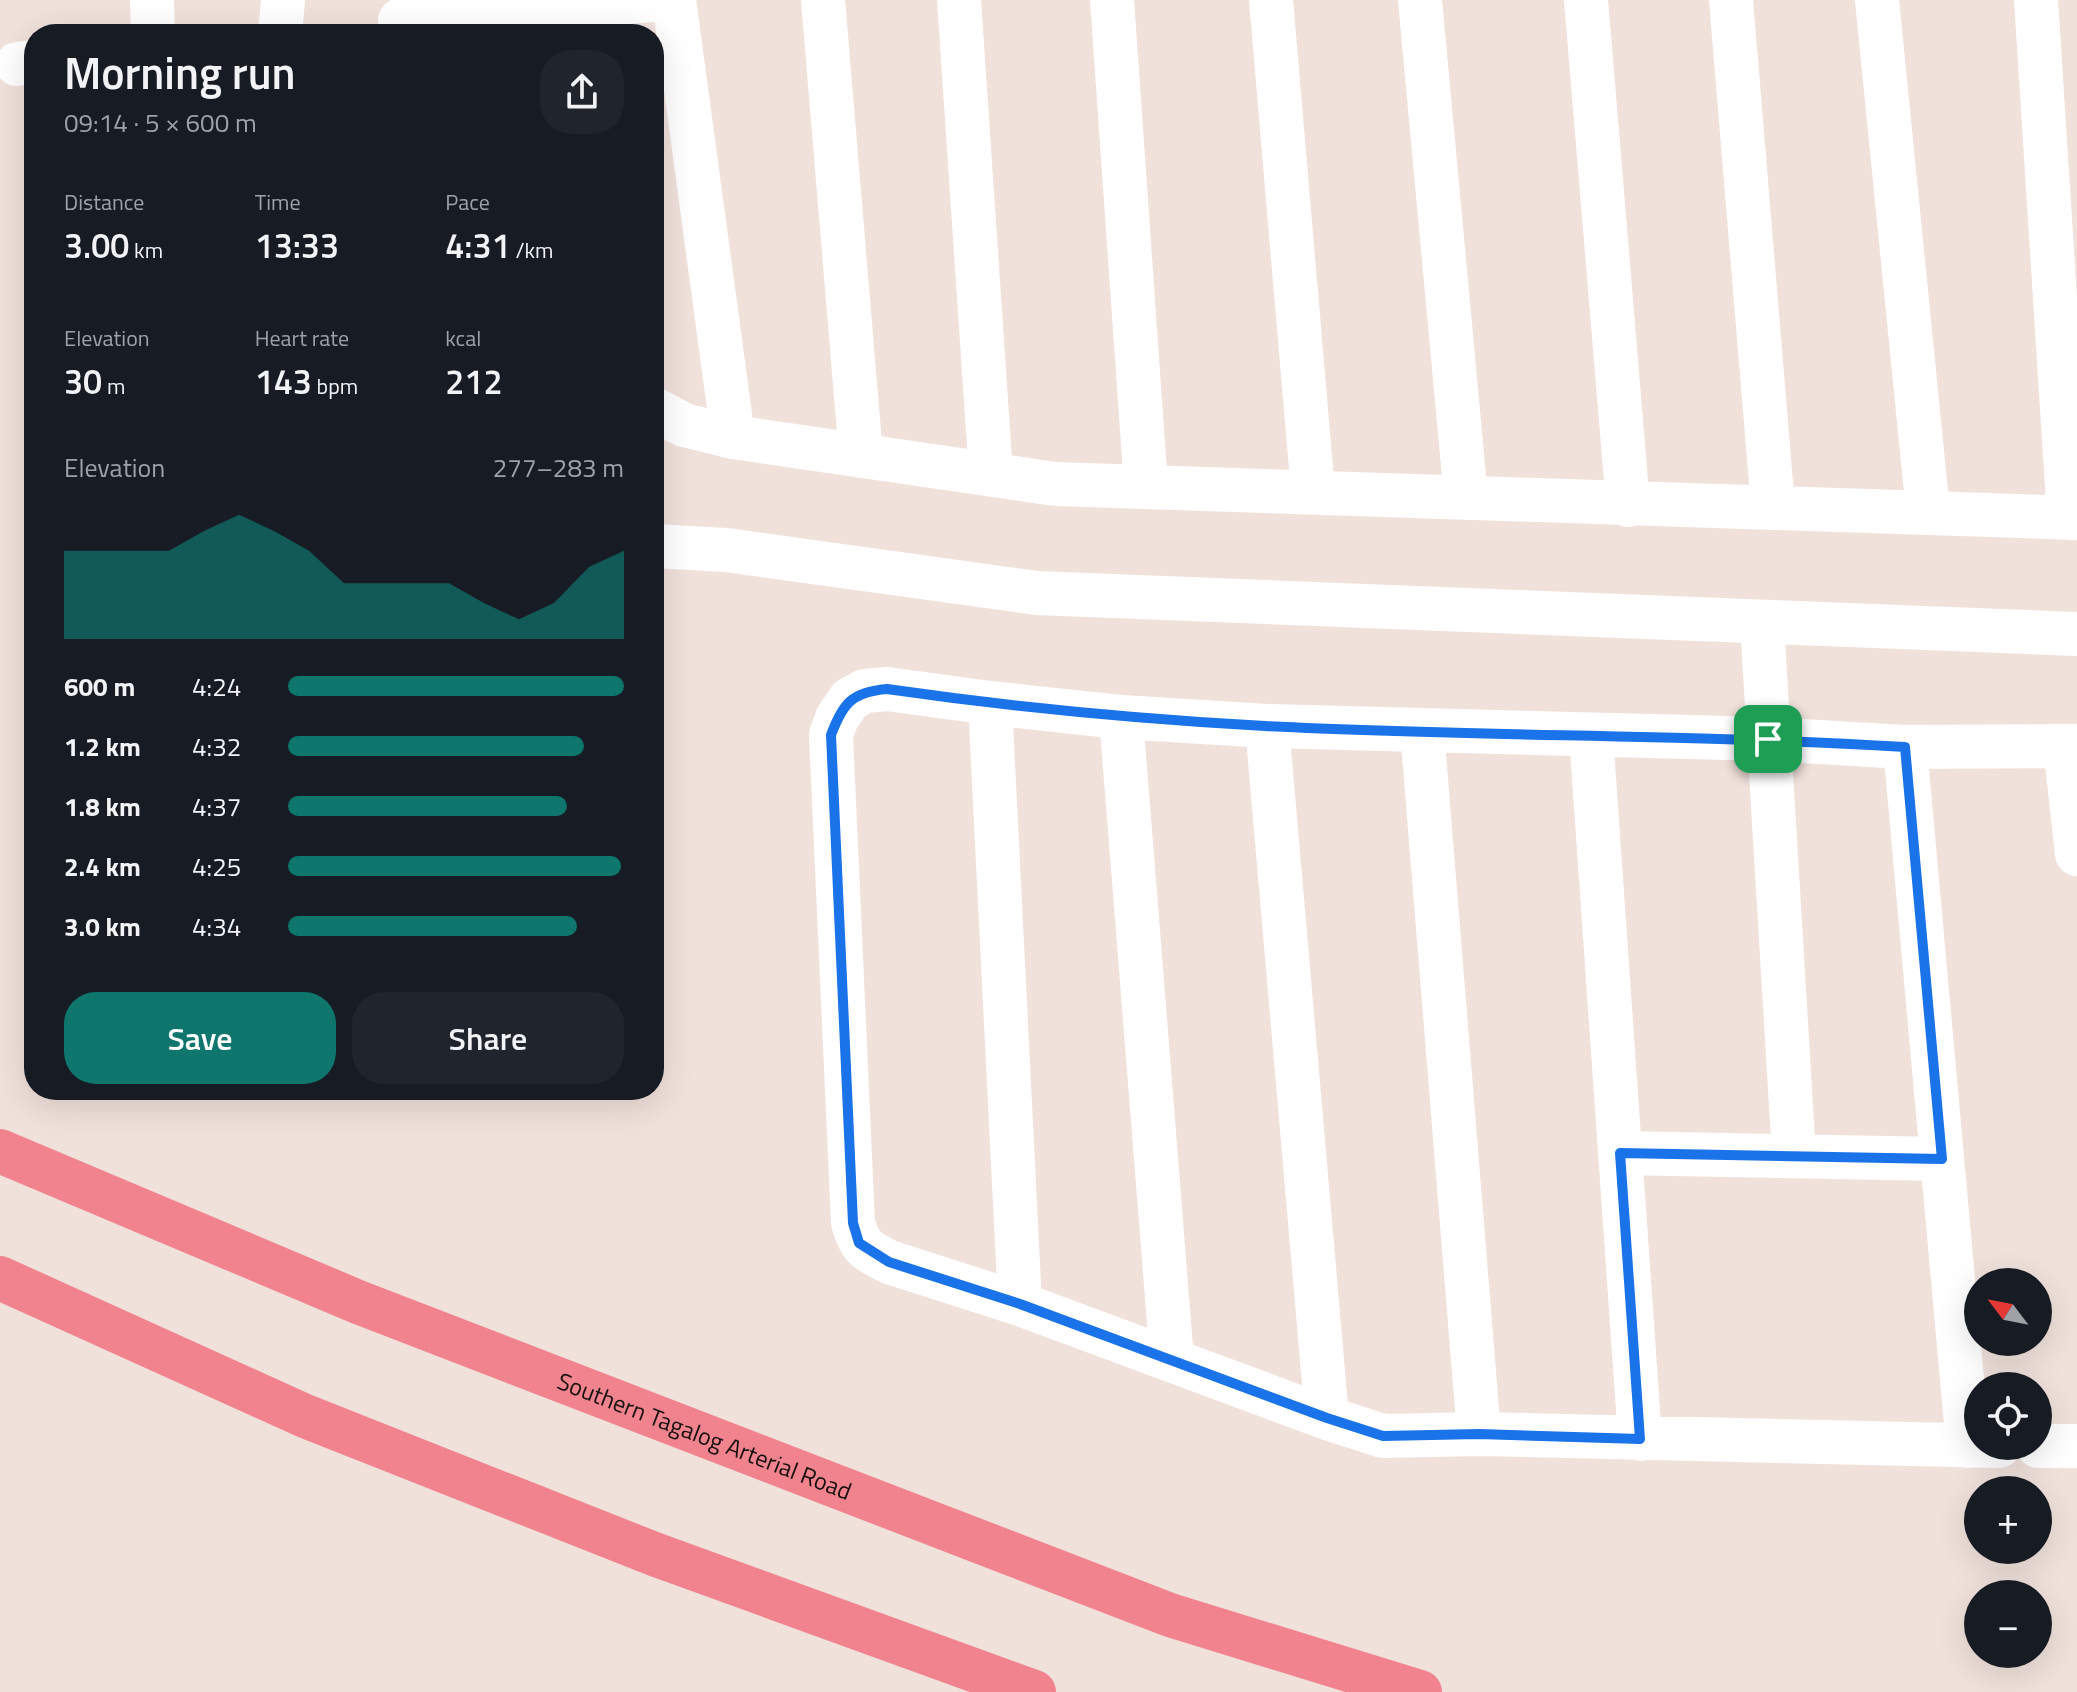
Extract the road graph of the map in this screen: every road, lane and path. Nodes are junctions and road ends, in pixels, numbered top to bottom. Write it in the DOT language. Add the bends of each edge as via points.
graph roads {
  1 [pos="152,0"];
  2 [pos="283,0"];
  3 [pos="653,0"];
  4 [pos="674,0"];
  5 [pos="823,0"];
  6 [pos="959,0"];
  7 [pos="1112,0"];
  8 [pos="1271,0"];
  9 [pos="1420,0"];
  10 [pos="1586,0"];
  11 [pos="1731,0"];
  12 [pos="1877,0"];
  13 [pos="2036,0"];
  14 [pos="401,18"];
  15 [pos="153,24"];
  16 [pos="281,24"];
  17 [pos="664,414"];
  18 [pos="733,437"];
  19 [pos="861,456"];
  20 [pos="991,475"];
  21 [pos="1146,487"];
  22 [pos="1313,492"];
  23 [pos="1466,498"];
  24 [pos="1628,505"];
  25 [pos="1773,507"];
  26 [pos="1928,512"];
  27 [pos="2073,518"];
  28 [pos="664,522"];
  29 [pos="664,547"];
  30 [pos="726,550"];
  31 [pos="1762,623"];
  32 [pos="2077,634"];
  33 [pos="990,703"];
  34 [pos="1121,717"];
  35 [pos="1267,726"];
  36 [pos="1422,730"];
  37 [pos="1591,735"];
  38 [pos="1768,739"];
  39 [pos="2071,746"];
  40 [pos="1905,747"];
  41 [pos="2077,854"];
  42 [pos="0,1151"];
  43 [pos="1620,1153"];
  44 [pos="1794,1156"];
  45 [pos="1942,1159"];
  46 [pos="0,1278"];
  47 [pos="1020,1304"];
  48 [pos="1172,1360"];
  49 [pos="1973,1372"];
  50 [pos="1327,1418"];
  51 [pos="1479,1434"];
  52 [pos="1640,1439"];
  53 [pos="1964,1446"];
  54 [pos="2052,1446"];
  55 [pos="2077,1446"];
  56 [pos="1034,1692"];
  57 [pos="1420,1692"];
  1 -- 15 [label="street"];
  2 -- 16 [label="street"];
  3 -- 14 [label="street"];
  4 -- 18 [label="street"];
  5 -- 19 [label="street"];
  6 -- 20 [label="street"];
  7 -- 21 [label="street"];
  8 -- 22 [label="street"];
  9 -- 23 [label="street"];
  10 -- 24 [label="street"];
  11 -- 25 [label="street"];
  12 -- 26 [label="street"];
  13 -- 27 [label="street"];
  17 -- 18 [label="street"];
  18 -- 19 [label="street"];
  19 -- 20 [label="street"];
  20 -- 21 [label="street" via="1055,484"];
  21 -- 22 [label="street"];
  22 -- 23 [label="street"];
  23 -- 24 [label="street"];
  24 -- 25 [label="street"];
  25 -- 26 [label="street"];
  26 -- 27 [label="street"];
  28 -- 30 [label="street"];
  29 -- 30 [label="street"];
  30 -- 31 [label="street" via="1037,593"];
  31 -- 32 [label="street"];
  31 -- 38 [label="street"];
  33 -- 34 [label="street"];
  33 -- 47 [label="street"];
  33 -- 47 [label="street" via="887,689 865,691 850,699 831,735 853,1223 859,1243 889,1262"];
  34 -- 35 [label="street"];
  34 -- 48 [label="street"];
  35 -- 36 [label="street"];
  35 -- 50 [label="street"];
  36 -- 37 [label="street"];
  36 -- 51 [label="street"];
  37 -- 38 [label="street"];
  37 -- 43 [label="street"];
  38 -- 40 [label="street"];
  38 -- 44 [label="street"];
  39 -- 40 [label="street"];
  39 -- 41 [label="street"];
  40 -- 45 [label="street"];
  42 -- 57 [label="highway, Southern Tagalog Arterial Road" via="358,1302 1170,1615"];
  43 -- 44 [label="street"];
  43 -- 52 [label="street"];
  44 -- 45 [label="street"];
  45 -- 49 [label="street"];
  46 -- 56 [label="highway" via="305,1416 654,1554"];
  47 -- 48 [label="street"];
  48 -- 50 [label="street"];
  50 -- 51 [label="street" via="1383,1436"];
  51 -- 52 [label="street"];
  52 -- 53 [label="street"];
  54 -- 55 [label="street"];
}
